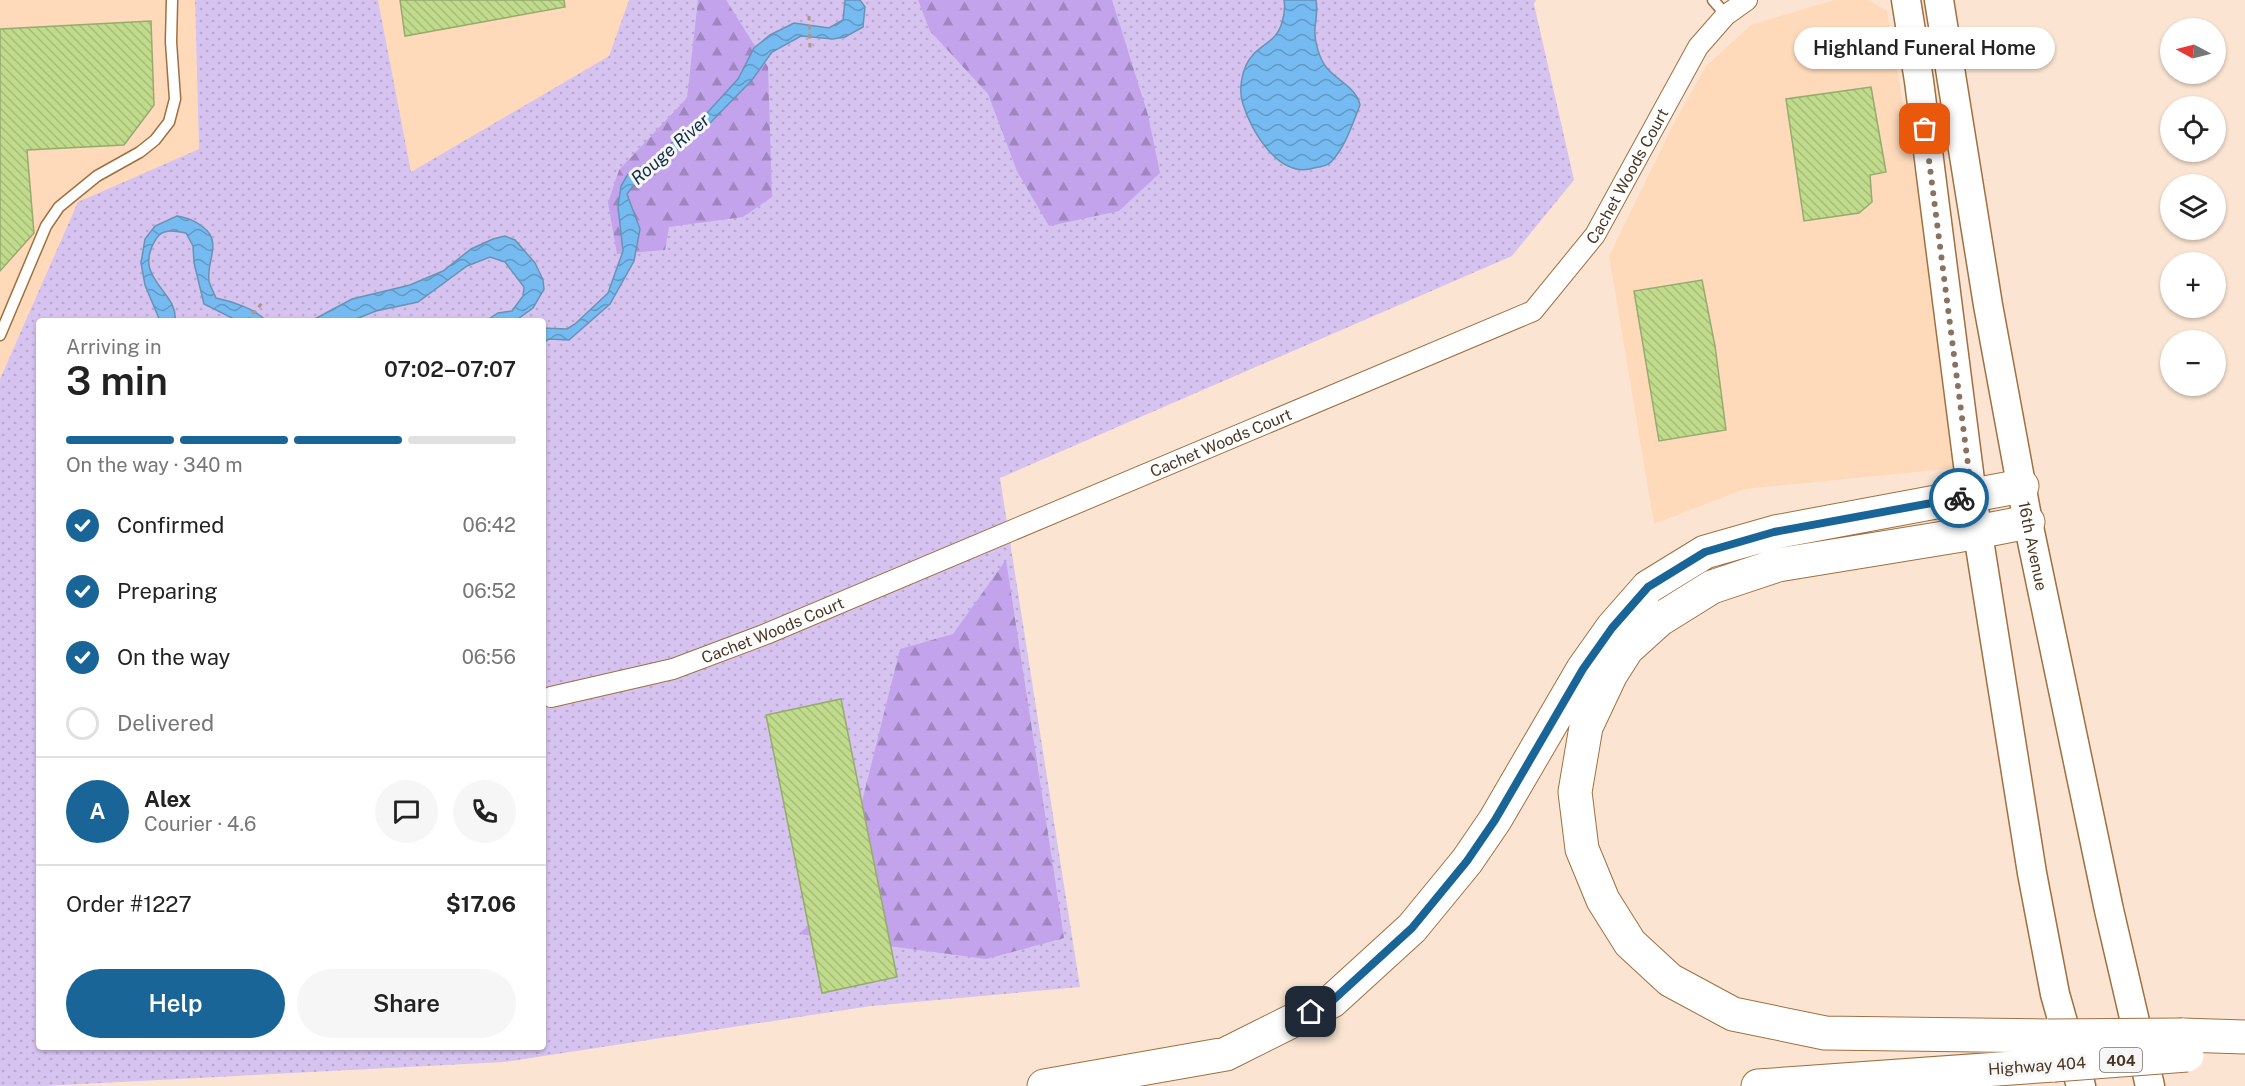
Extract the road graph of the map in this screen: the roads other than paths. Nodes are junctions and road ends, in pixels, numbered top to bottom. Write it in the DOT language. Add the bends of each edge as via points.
graph roads {
  1 [pos="172,0"];
  2 [pos="1713,0"];
  3 [pos="1747,0"];
  4 [pos="1906,0"];
  5 [pos="1939,0"];
  6 [pos="1726,15"];
  7 [pos="0,334"];
  8 [pos="2022,486"];
  9 [pos="1972,496"];
  10 [pos="2028,522"];
  11 [pos="1978,531"];
  12 [pos="551,698"];
  13 [pos="2245,1037"];
  14 [pos="2185,1045"];
  15 [pos="2051,1050"];
  16 [pos="2245,1051"];
  17 [pos="1044,1086"];
  18 [pos="1758,1086"];
  19 [pos="2081,1086"];
  20 [pos="2150,1086"];
  1 -- 7 [label="lane" via="175,99 169,122 140,152 96,176 59,207 46,226"];
  2 -- 6 [label="lane"];
  3 -- 6 [label="street, Cachet Woods Court"];
  4 -- 9 [label="main road"];
  5 -- 8 [label="main road, 16th Avenue" via="1988,305"];
  6 -- 12 [label="street, Cachet Woods Court" via="1698,47 1595,235 1533,311 766,634 673,669"];
  8 -- 9 [label="highway"];
  8 -- 10 [label="main road, 16th Avenue"];
  9 -- 11 [label="main road"];
  9 -- 17 [label="highway" via="1745,540 1705,552 1648,587 1583,669 1467,861 1412,928 1332,1001 1226,1054"];
  10 -- 11 [label="highway"];
  10 -- 20 [label="main road, 16th Avenue"];
  11 -- 15 [label="highway" via="1778,565 1712,587 1659,620 1622,657 1586,727 1575,792 1582,849 1603,900 1630,943 1670,980 1733,1014 1825,1033"];
  11 -- 19 [label="main road" via="2032,873 2055,994"];
  13 -- 14 [label="highway"];
  14 -- 15 [label="highway, bridge"];
  14 -- 16 [label="highway"];
  15 -- 18 [label="highway, Highway 404"];
}
